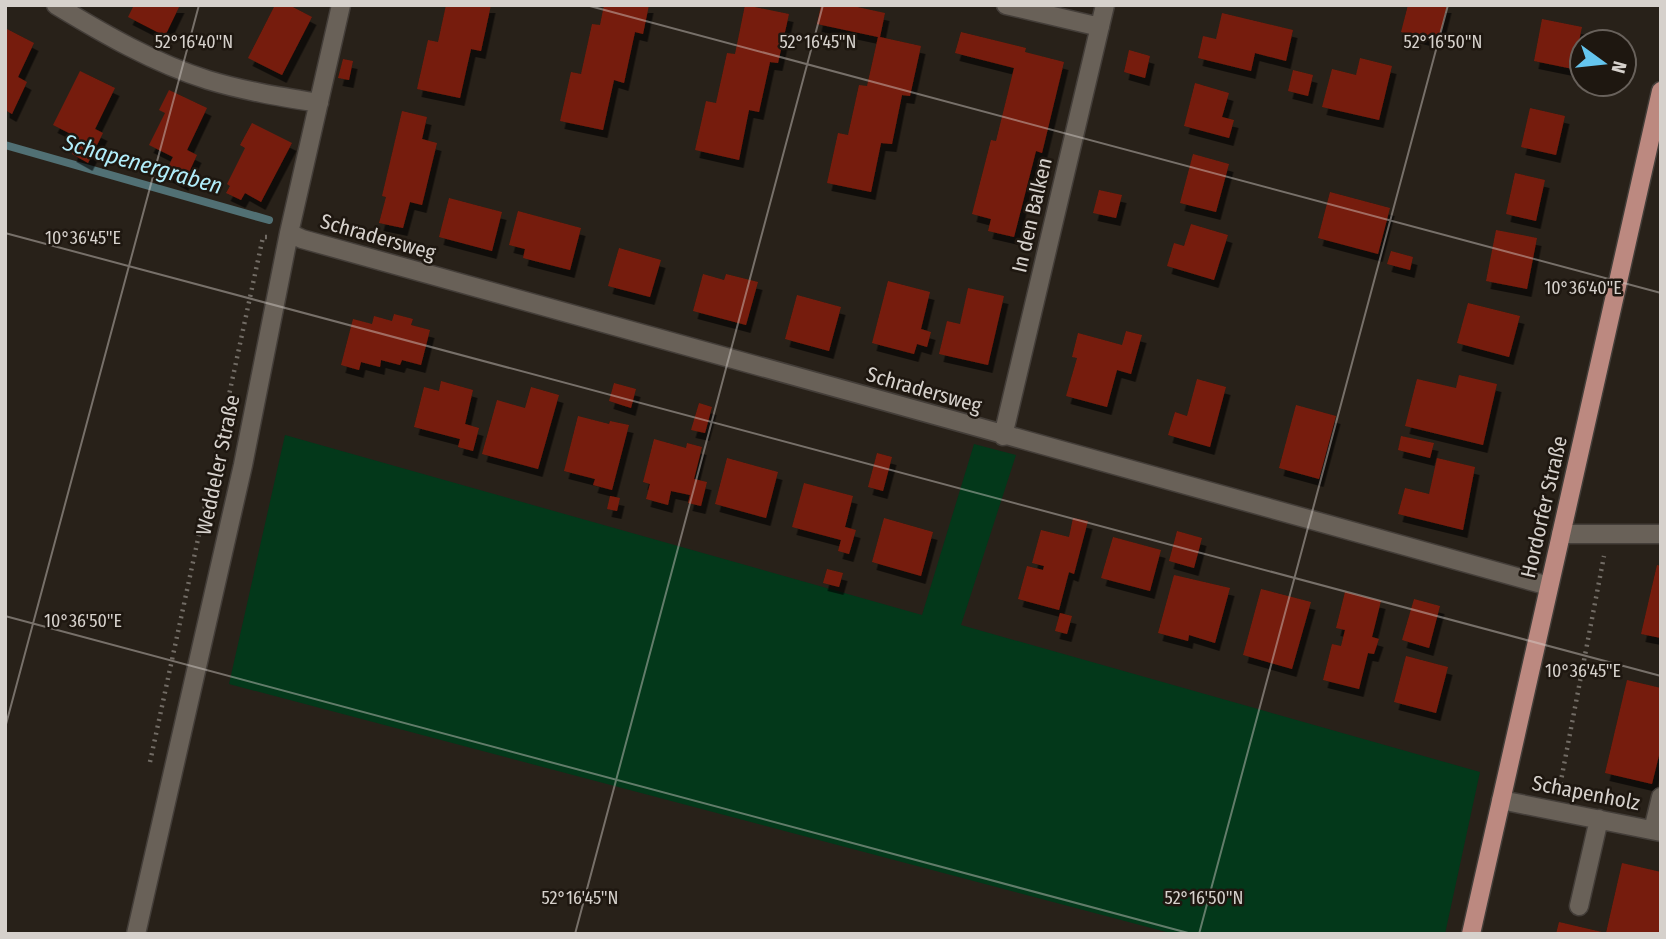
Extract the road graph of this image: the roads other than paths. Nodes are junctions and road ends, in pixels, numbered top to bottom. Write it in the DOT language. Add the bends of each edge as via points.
graph roads {
  1 [pos="57,5"];
  2 [pos="341,5"];
  3 [pos="1006,5"];
  4 [pos="1105,5"];
  5 [pos="1100,27"];
  6 [pos="1661,91"];
  7 [pos="319,103"];
  8 [pos="289,233"];
  9 [pos="1003,436"];
  10 [pos="1561,534"];
  11 [pos="1661,534"];
  12 [pos="1549,586"];
  13 [pos="1661,797"];
  14 [pos="1501,800"];
  15 [pos="1599,818"];
  16 [pos="1657,831"];
  17 [pos="1579,906"];
  18 [pos="136,934"];
  19 [pos="1471,934"];
  1 -- 7 [label="street" via="188,73"];
  2 -- 7 [label="street, Weddeler Straße"];
  3 -- 5 [label="street"];
  4 -- 5 [label="street, In den Balken"];
  5 -- 9 [label="street, In den Balken"];
  6 -- 10 [label="main road, Hordorfer Straße"];
  7 -- 8 [label="street, Weddeler Straße"];
  8 -- 9 [label="street, Schradersweg"];
  8 -- 18 [label="street, Weddeler Straße" via="243,465"];
  9 -- 12 [label="street, Schradersweg"];
  10 -- 11 [label="street"];
  10 -- 12 [label="main road, Hordorfer Straße"];
  12 -- 14 [label="main road, Hordorfer Straße"];
  13 -- 16 [label="street"];
  14 -- 15 [label="street, Schapenholz"];
  14 -- 19 [label="main road, Hordorfer Straße"];
  15 -- 16 [label="street, Schapenholz"];
  15 -- 17 [label="street"];
}
